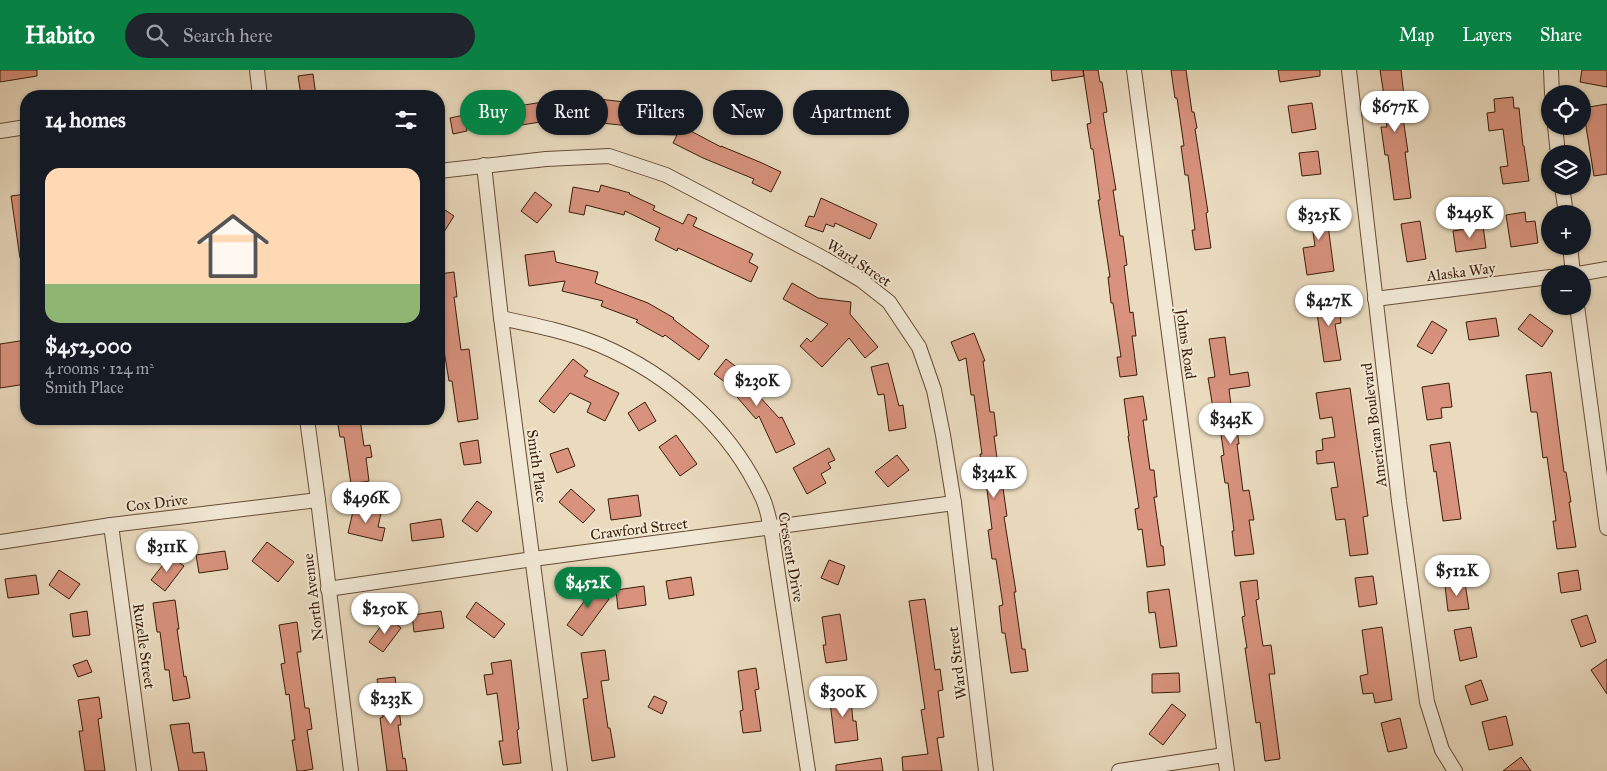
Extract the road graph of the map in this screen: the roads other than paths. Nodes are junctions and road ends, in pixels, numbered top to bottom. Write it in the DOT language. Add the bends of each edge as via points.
graph roads {
  1 [pos="257,70"];
  2 [pos="1134,70"];
  3 [pos="1349,70"];
  4 [pos="1552,70"];
  5 [pos="1552,85"];
  6 [pos="259,90"];
  7 [pos="20,128"];
  8 [pos="0,131"];
  9 [pos="484,165"];
  10 [pos="445,170"];
  11 [pos="1607,269"];
  12 [pos="1591,272"];
  13 [pos="1541,278"];
  14 [pos="1375,299"];
  15 [pos="1578,315"];
  16 [pos="501,318"];
  17 [pos="308,425"];
  18 [pos="1604,478"];
  19 [pos="318,500"];
  20 [pos="954,503"];
  21 [pos="111,525"];
  22 [pos="771,528"];
  23 [pos="1607,528"];
  24 [pos="0,542"];
  25 [pos="533,559"];
  26 [pos="328,589"];
  27 [pos="1224,755"];
  28 [pos="144,771"];
  29 [pos="351,771"];
  30 [pos="560,771"];
  31 [pos="808,771"];
  32 [pos="986,771"];
  33 [pos="1119,771"];
  34 [pos="1227,771"];
  35 [pos="1455,771"];
  1 -- 6 [label="street"];
  2 -- 27 [label="street, Johns Road"];
  3 -- 14 [label="street, American Boulevard"];
  4 -- 5 [label="street"];
  7 -- 8 [label="street"];
  9 -- 10 [label="street, Ward Street"];
  9 -- 16 [label="street, Smith Place"];
  9 -- 20 [label="street, Ward Street" via="609,156 640,165 666,175 861,280 889,302 919,347 934,390"];
  11 -- 12 [label="street"];
  13 -- 14 [label="street, Alaska Way"];
  14 -- 35 [label="street, American Boulevard" via="1427,702 1442,750"];
  15 -- 18 [label="street"];
  16 -- 22 [label="street, Crescent Drive" via="545,327 599,345 643,367 682,393 715,425 745,466 763,500"];
  16 -- 25 [label="street, Smith Place"];
  17 -- 19 [label="street, North Avenue"];
  18 -- 23 [label="street"];
  19 -- 21 [label="street, Cox Drive"];
  19 -- 26 [label="street, North Avenue"];
  20 -- 22 [label="street, Crawford Street"];
  20 -- 32 [label="street, Ward Street"];
  21 -- 24 [label="street, Cox Drive"];
  21 -- 28 [label="street, Ruzelle Street"];
  22 -- 25 [label="street, Crawford Street"];
  22 -- 31 [label="street, Crescent Drive"];
  25 -- 26 [label="street, Crawford Street"];
  25 -- 30 [label="street, Smith Place"];
  26 -- 29 [label="street, North Avenue"];
  27 -- 33 [label="street"];
  27 -- 34 [label="street, Johns Road"];
}
